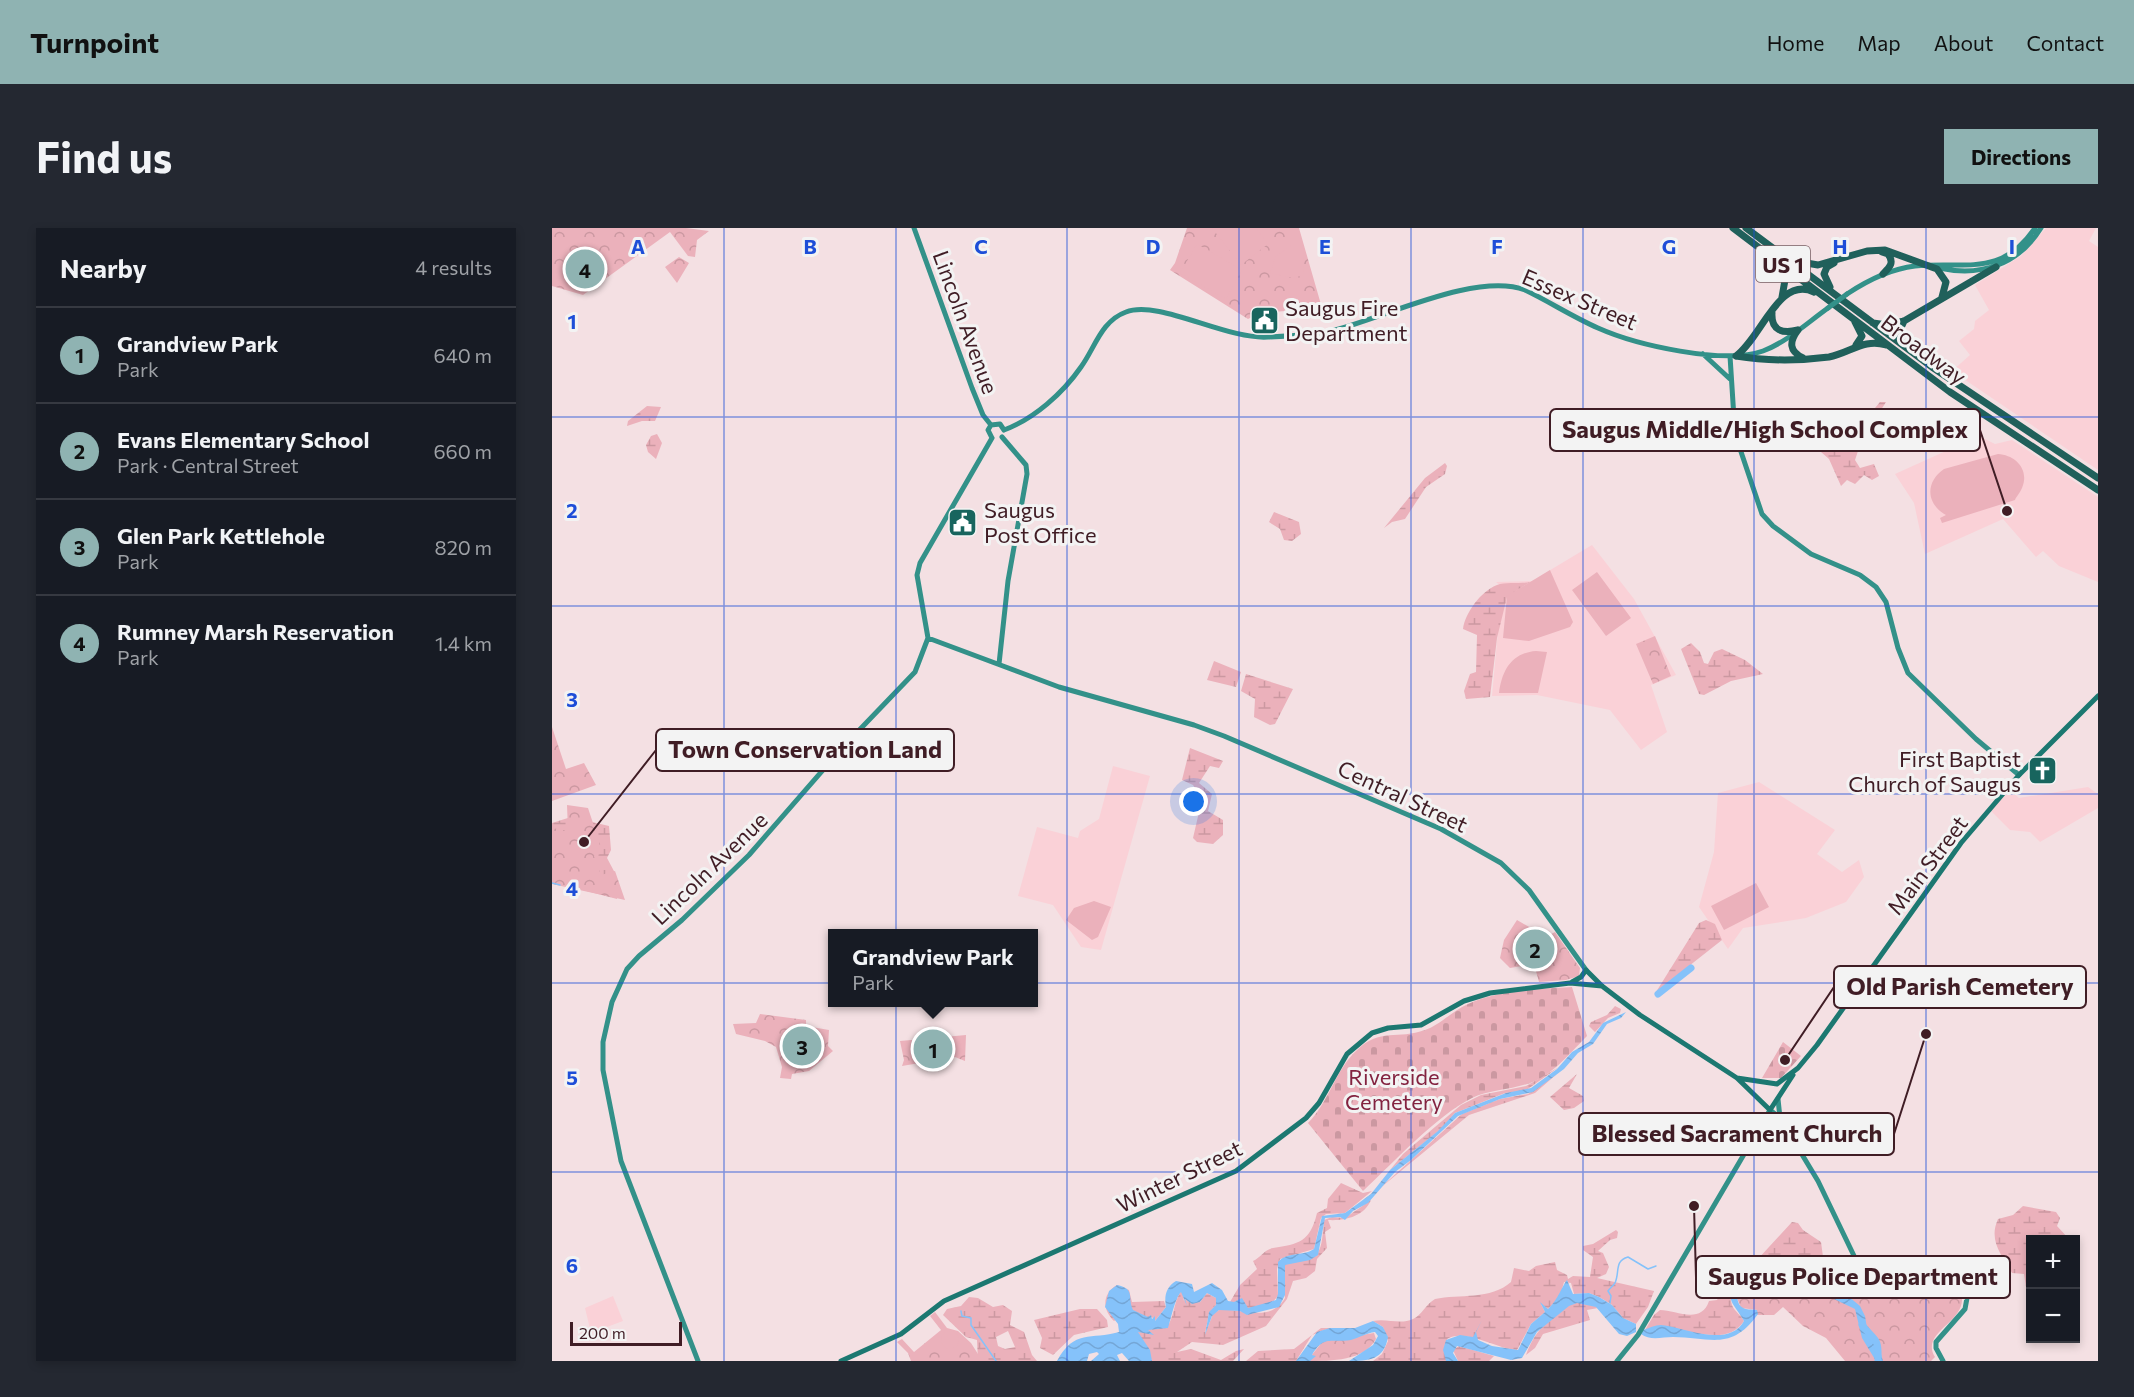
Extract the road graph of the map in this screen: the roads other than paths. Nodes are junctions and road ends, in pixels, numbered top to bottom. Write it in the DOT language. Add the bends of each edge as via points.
graph roads {
  1 [pos="914,228"];
  2 [pos="1733,228"];
  3 [pos="1746,228"];
  4 [pos="2035,228"];
  5 [pos="2042,228"];
  6 [pos="1772,256"];
  7 [pos="1789,259"];
  8 [pos="1929,266"];
  9 [pos="1996,267"];
  10 [pos="1883,274"];
  11 [pos="1942,297"];
  12 [pos="1781,299"];
  13 [pos="1832,302"];
  14 [pos="1773,311"];
  15 [pos="1850,315"];
  16 [pos="1904,321"];
  17 [pos="1873,322"];
  18 [pos="1798,330"];
  19 [pos="1903,346"];
  20 [pos="1853,348"];
  21 [pos="1892,348"];
  22 [pos="1703,354"];
  23 [pos="1733,356"];
  24 [pos="1803,358"];
  25 [pos="1730,379"];
  26 [pos="991,425"];
  27 [pos="1004,430"];
  28 [pos="1002,437"];
  29 [pos="992,438"];
  30 [pos="2098,478"];
  31 [pos="2098,490"];
  32 [pos="928,638"];
  33 [pos="999,664"];
  34 [pos="2098,696"];
  35 [pos="2019,775"];
  36 [pos="1586,970"];
  37 [pos="1570,983"];
  38 [pos="1602,986"];
  39 [pos="1798,1068"];
  40 [pos="1737,1078"];
  41 [pos="1763,1082"];
  42 [pos="1771,1084"];
  43 [pos="1755,1096"];
  44 [pos="1779,1097"];
  45 [pos="1770,1110"];
  46 [pos="1780,1118"];
  47 [pos="699,1361"];
  48 [pos="841,1361"];
  49 [pos="1617,1361"];
  50 [pos="1943,1361"];
  1 -- 26 [label="main road, Lincoln Avenue" via="972,388"];
  2 -- 6 [label="highway, Broadway / US 1"];
  3 -- 7 [label="highway, Broadway / US 1"];
  4 -- 8 [label="main road, Essex Street" via="2018,249 1989,264"];
  5 -- 9 [label="main road, Essex Street" via="2023,250"];
  6 -- 12 [label="highway" via="1785,277"];
  6 -- 13 [label="highway, Broadway / US 1"];
  7 -- 8 [label="highway" via="1815,265 1878,249"];
  7 -- 13 [label="highway, Broadway / US 1"];
  8 -- 9 [label="main road, Essex Street" via="1962,272"];
  8 -- 10 [label="main road, Essex Street"];
  8 -- 11 [label="highway" via="1945,278"];
  9 -- 11 [label="highway"];
  10 -- 13 [label="main road, Essex Street, bridge"];
  10 -- 13 [label="highway" via="1892,263 1886,253 1875,251 1832,264 1825,269 1824,278"];
  11 -- 16 [label="highway"];
  12 -- 13 [label="highway" via="1800,288"];
  12 -- 14 [label="highway"];
  13 -- 15 [label="highway, Broadway / US 1"];
  13 -- 17 [label="highway, Broadway / US 1"];
  13 -- 18 [label="main road, Essex Street"];
  14 -- 18 [label="highway" via="1776,329 1785,333"];
  14 -- 23 [label="highway" via="1749,345"];
  15 -- 20 [label="highway" via="1862,335"];
  15 -- 21 [label="highway, Broadway / US 1"];
  16 -- 17 [label="highway" via="1887,325"];
  16 -- 19 [label="highway" via="1899,332"];
  17 -- 19 [label="highway, Broadway / US 1"];
  18 -- 23 [label="main road, Essex Street" via="1770,348"];
  18 -- 24 [label="highway" via="1791,347"];
  19 -- 30 [label="highway, Broadway / US 1"];
  20 -- 21 [label="highway" via="1870,342"];
  20 -- 24 [label="highway" via="1831,356"];
  21 -- 31 [label="highway, Broadway / US 1" via="1950,392"];
  22 -- 23 [label="main road, Essex Street"];
  22 -- 25 [label="main road"];
  22 -- 27 [label="main road, Essex Street" via="1615,335 1512,287 1465,290 1333,330 1269,337 1240,335 1136,309 1108,323 1062,390 1031,416"];
  23 -- 24 [label="highway"];
  23 -- 25 [label="main road"];
  25 -- 35 [label="main road" via="1735,434 1762,514 1810,554 1860,575 1876,587 1888,606 1908,673 1976,740"];
  26 -- 27 [label="main road" via="1000,424"];
  26 -- 29 [label="main road" via="988,430"];
  27 -- 28 [label="main road"];
  28 -- 29 [label="main road"];
  28 -- 33 [label="main road" via="1026,465 1027,474 1008,581"];
  29 -- 32 [label="main road" via="917,575"];
  32 -- 33 [label="main road, Central Street"];
  32 -- 47 [label="main road, Lincoln Avenue" via="915,672 896,694 843,747 749,855 627,969 612,1002 603,1042 603,1070 621,1161"];
  33 -- 36 [label="main road, Central Street" via="1083,695 1224,736 1452,835 1501,863 1521,881"];
  34 -- 35 [label="main road, Main Street"];
  35 -- 39 [label="main road, Main Street" via="1950,858"];
  36 -- 37 [label="main road"];
  36 -- 38 [label="main road, Central Street"];
  37 -- 38 [label="main road, Winter Street"];
  37 -- 48 [label="main road, Winter Street" via="1484,994 1421,1025 1372,1033 1347,1054 1306,1118 1236,1171 944,1301 901,1334"];
  38 -- 40 [label="main road, Central Street"];
  39 -- 42 [label="main road, Main Street" via="1781,1082"];
  39 -- 44 [label="main road, Main Street"];
  40 -- 41 [label="main road"];
  40 -- 43 [label="main road, Central Street"];
  41 -- 42 [label="main road"];
  41 -- 43 [label="main road" via="1755,1089"];
  42 -- 44 [label="main road" via="1779,1089"];
  43 -- 45 [label="main road, Central Street"];
  44 -- 45 [label="main road, Main Street"];
  44 -- 46 [label="main road, Central Street"];
  45 -- 46 [label="main road, Central Street"];
  45 -- 49 [label="main road" via="1638,1335"];
  46 -- 50 [label="main road, Central Street" via="1818,1181 1856,1260 1923,1271 1965,1296 1965,1309 1936,1342"];
}
